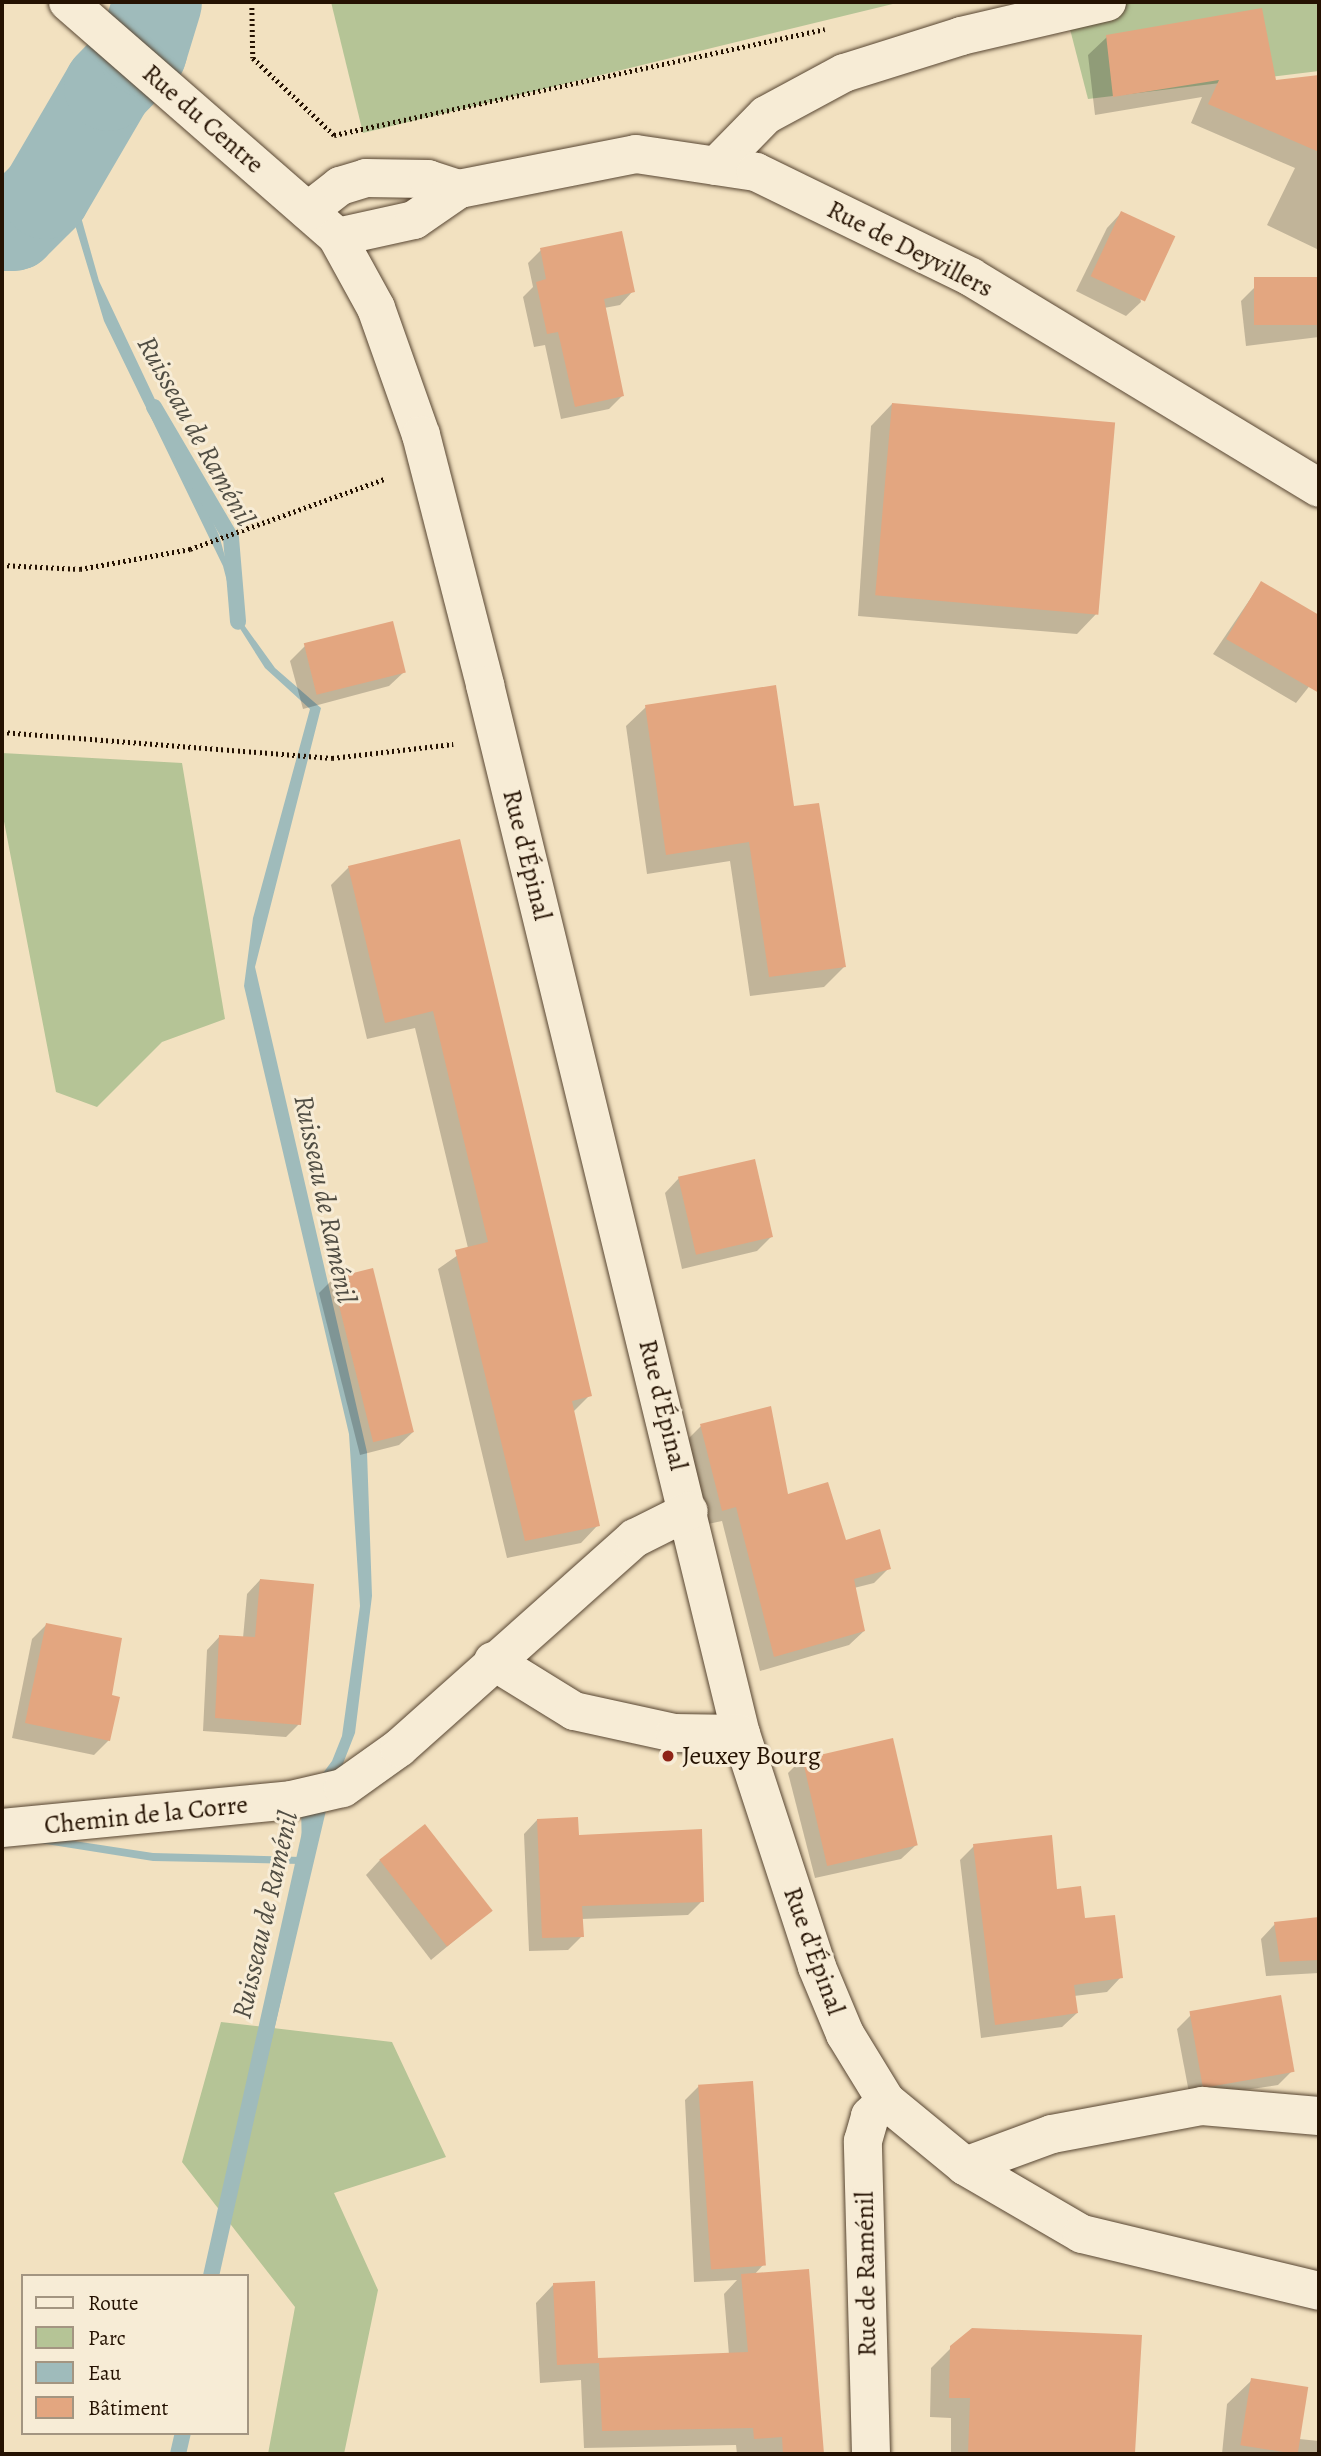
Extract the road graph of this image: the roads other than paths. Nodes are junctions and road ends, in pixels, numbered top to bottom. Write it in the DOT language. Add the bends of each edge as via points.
graph roads {
  1 [pos="68,2"];
  2 [pos="1107,2"];
  3 [pos="716,166"];
  4 [pos="459,189"];
  5 [pos="308,211"];
  6 [pos="337,237"];
  7 [pos="1319,488"];
  8 [pos="689,1511"];
  9 [pos="493,1661"];
  10 [pos="741,1734"];
  11 [pos="2,1828"];
  12 [pos="886,2101"];
  13 [pos="1319,2116"];
  14 [pos="965,2166"];
  15 [pos="1319,2291"];
  16 [pos="871,2454"];
  1 -- 5 [label="street, Rue du Centre"];
  2 -- 3 [label="street" via="961,36 844,73 765,115"];
  3 -- 4 [label="street, Rue de Deyvillers" via="636,154"];
  3 -- 7 [label="street, Rue de Deyvillers" via="756,172 971,277"];
  4 -- 5 [label="street, Rue de Deyvillers" via="428,179 366,178 340,186"];
  4 -- 6 [label="street, Rue de Deyvillers" via="414,220"];
  5 -- 6 [label="street, Rue du Centre"];
  6 -- 8 [label="street, Rue d’Épinal" via="376,308 428,462"];
  8 -- 9 [label="street, Chemin de la Corre" via="635,1538"];
  8 -- 10 [label="street, Rue d’Épinal"];
  9 -- 10 [label="street" via="574,1710 675,1733"];
  9 -- 11 [label="street, Chemin de la Corre" via="399,1748 343,1788 291,1800"];
  10 -- 12 [label="street, Rue d’Épinal" via="817,1967 845,2034"];
  12 -- 14 [label="street, Rue d’Épinal"];
  12 -- 16 [label="street, Rue de Raménil" via="870,2116 863,2141"];
  13 -- 14 [label="street" via="1202,2106 1052,2134"];
  14 -- 15 [label="street, Rue d’Épinal" via="1082,2234"];
}
